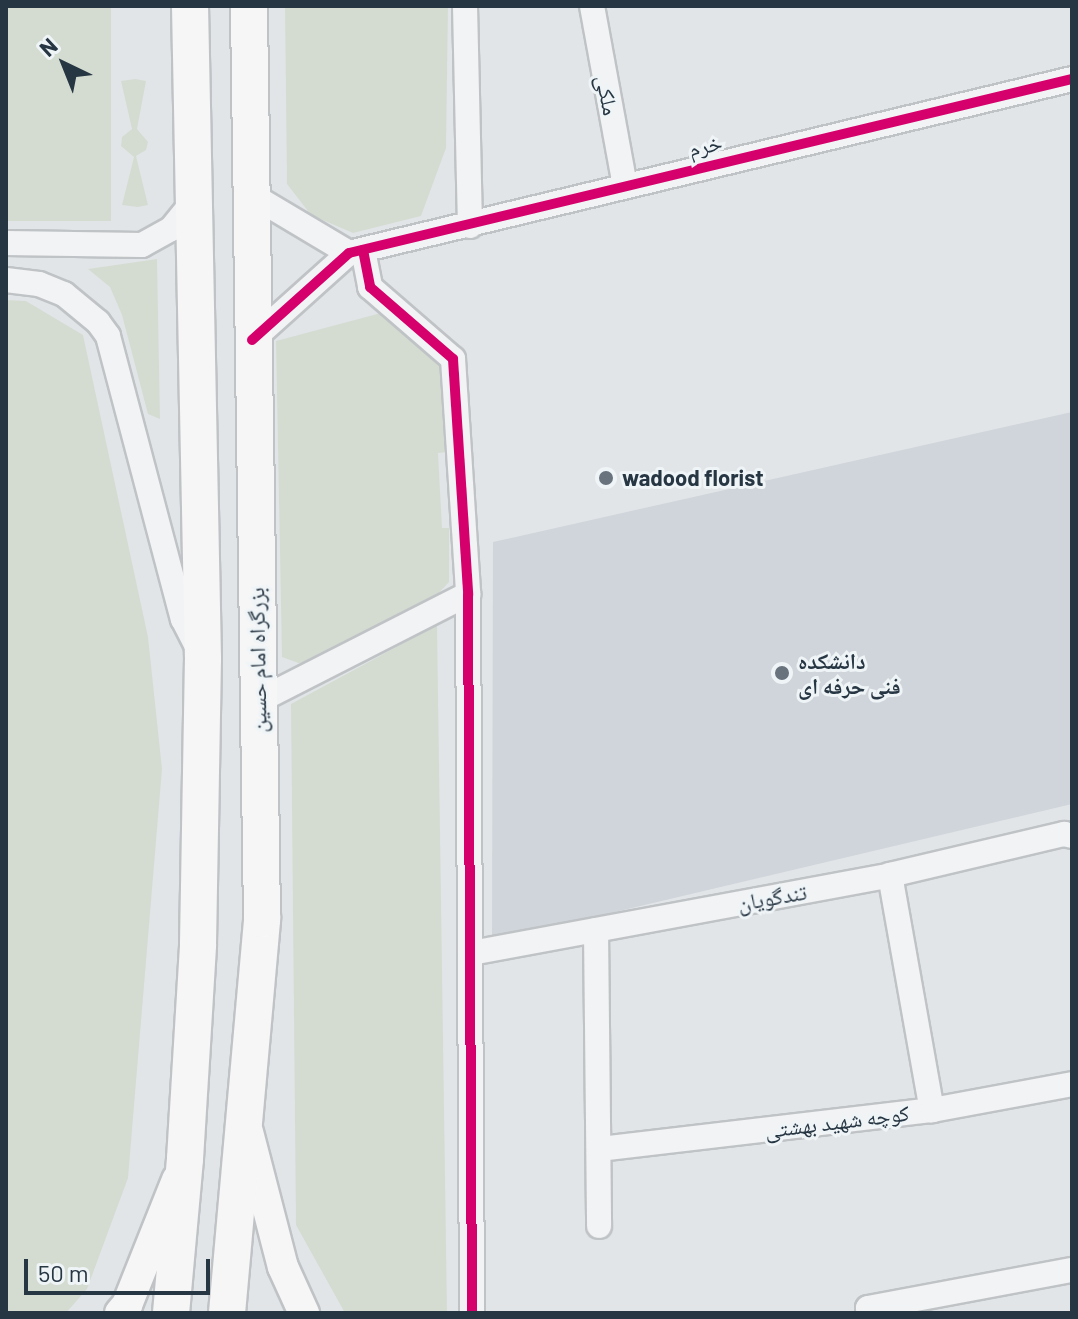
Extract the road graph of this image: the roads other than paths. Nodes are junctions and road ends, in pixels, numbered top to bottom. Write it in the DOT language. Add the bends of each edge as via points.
graph roads {
  1 [pos="190,6"];
  2 [pos="249,6"];
  3 [pos="465,6"];
  4 [pos="592,6"];
  5 [pos="1072,79"];
  6 [pos="625,185"];
  7 [pos="250,194"];
  8 [pos="193,202"];
  9 [pos="470,226"];
  10 [pos="6,243"];
  11 [pos="356,252"];
  12 [pos="6,280"];
  13 [pos="252,340"];
  14 [pos="468,594"];
  15 [pos="203,659"];
  16 [pos="258,701"];
  17 [pos="1072,836"];
  18 [pos="890,875"];
  19 [pos="596,930"];
  20 [pos="471,953"];
  21 [pos="1072,1084"];
  22 [pos="932,1110"];
  23 [pos="243,1113"];
  24 [pos="600,1149"];
  25 [pos="185,1159"];
  26 [pos="599,1226"];
  27 [pos="1072,1270"];
  28 [pos="120,1313"];
  29 [pos="171,1313"];
  30 [pos="227,1313"];
  31 [pos="304,1313"];
  32 [pos="472,1313"];
  33 [pos="869,1313"];
  1 -- 8 [label="highway"];
  2 -- 7 [label="highway, بزرگراه امام حسین"];
  3 -- 9 [label="street"];
  4 -- 6 [label="street, ملکی"];
  5 -- 6 [label="street, خرم"];
  6 -- 9 [label="street, خرم"];
  7 -- 11 [label="street"];
  7 -- 13 [label="highway, بزرگراه امام حسین"];
  8 -- 10 [label="street" via="162,236 142,245"];
  8 -- 15 [label="highway"];
  9 -- 11 [label="street, خرم"];
  11 -- 13 [label="street"];
  11 -- 14 [label="street" via="370,287 453,359"];
  12 -- 15 [label="street" via="64,294 108,336 183,619"];
  13 -- 16 [label="highway, بزرگراه امام حسین"];
  14 -- 16 [label="street"];
  14 -- 20 [label="street"];
  15 -- 25 [label="highway" via="198,944"];
  16 -- 23 [label="highway, بزرگراه امام حسین" via="262,919"];
  17 -- 18 [label="street, تندگویان"];
  18 -- 19 [label="street, تندگویان"];
  18 -- 22 [label="street"];
  19 -- 20 [label="street, تندگویان"];
  19 -- 24 [label="street"];
  20 -- 32 [label="street"];
  21 -- 22 [label="street, کوچه شهید بهشتی"];
  22 -- 24 [label="street, کوچه شهید بهشتی"];
  23 -- 30 [label="highway, بزرگراه امام حسین"];
  23 -- 31 [label="main road" via="283,1267"];
  24 -- 26 [label="street"];
  25 -- 28 [label="main road"];
  25 -- 29 [label="highway"];
  27 -- 33 [label="street" via="868,1308"];
}
